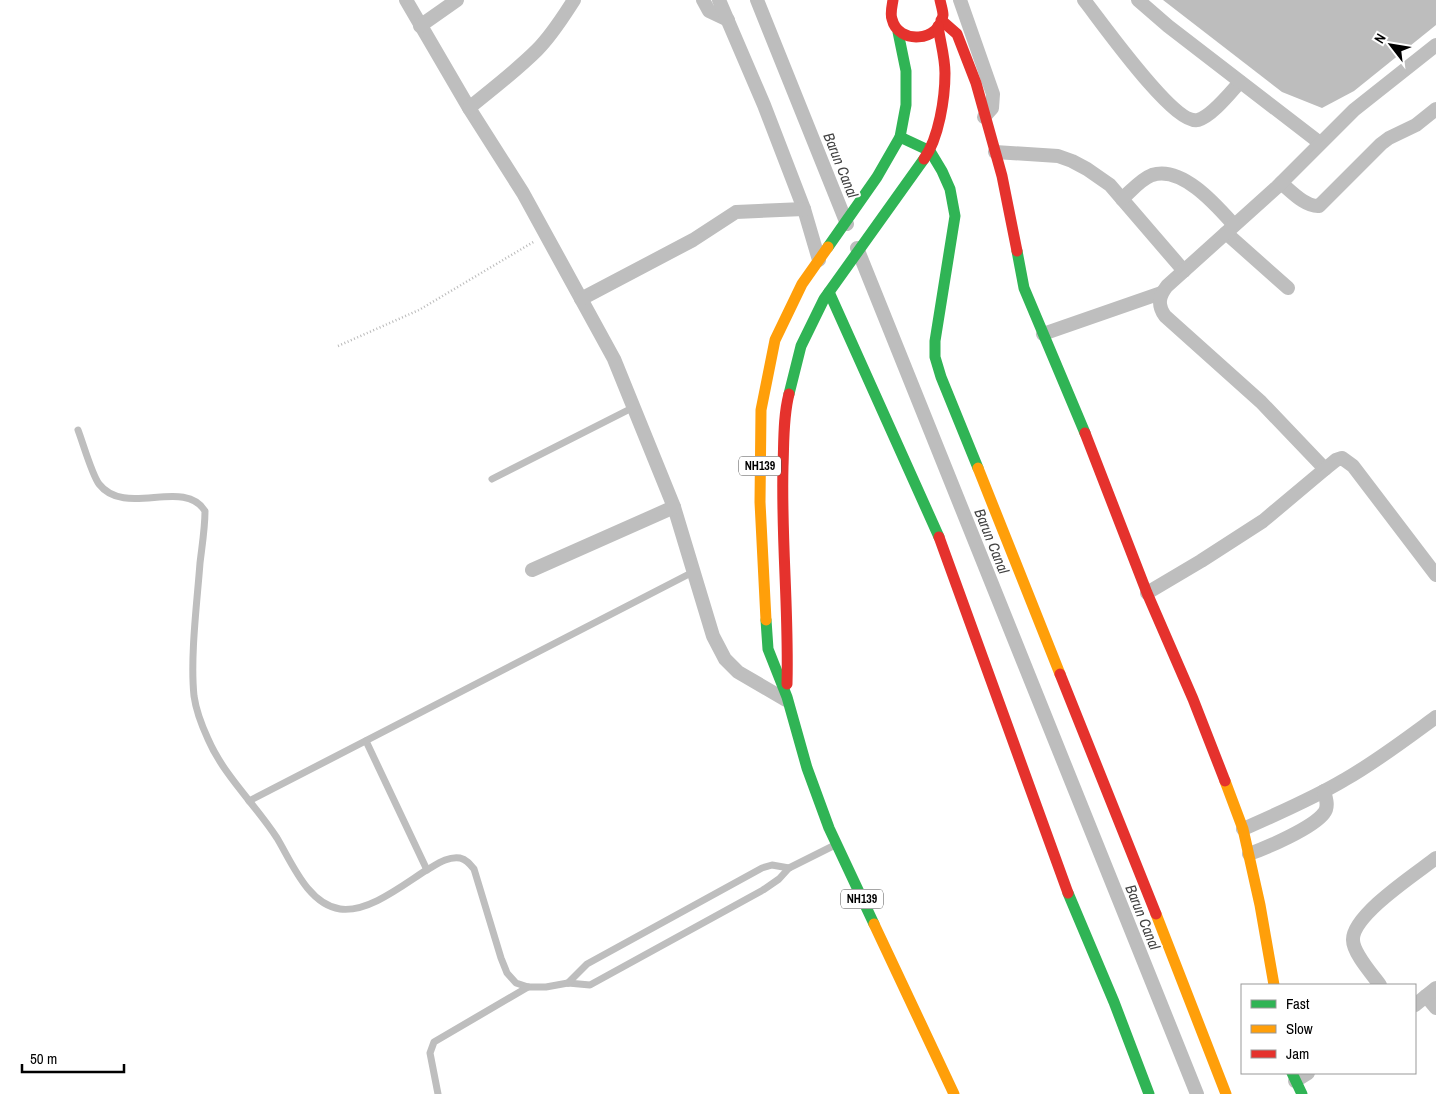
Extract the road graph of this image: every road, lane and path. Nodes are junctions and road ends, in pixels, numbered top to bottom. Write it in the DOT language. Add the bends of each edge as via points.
graph roads {
  1 [pos="406,0"];
  2 [pos="457,0"];
  3 [pos="574,0"];
  4 [pos="703,0"];
  5 [pos="719,0"];
  6 [pos="881,0"];
  7 [pos="940,0"];
  8 [pos="960,0"];
  9 [pos="1084,0"];
  10 [pos="1138,0"];
  11 [pos="891,6"];
  12 [pos="728,20"];
  13 [pos="940,23"];
  14 [pos="420,26"];
  15 [pos="898,32"];
  16 [pos="1436,45"];
  17 [pos="1240,82"];
  18 [pos="469,108"];
  19 [pos="1436,109"];
  20 [pos="984,117"];
  21 [pos="900,137"];
  22 [pos="1320,144"];
  23 [pos="930,151"];
  24 [pos="995,152"];
  25 [pos="1281,182"];
  26 [pos="1122,198"];
  27 [pos="804,209"];
  28 [pos="1230,229"];
  29 [pos="546,235"];
  30 [pos="819,260"];
  31 [pos="1184,271"];
  32 [pos="1288,288"];
  33 [pos="829,292"];
  34 [pos="1161,293"];
  35 [pos="581,298"];
  36 [pos="1044,334"];
  37 [pos="338,346"];
  38 [pos="635,407"];
  39 [pos="78,430"];
  40 [pos="1325,469"];
  41 [pos="492,479"];
  42 [pos="674,507"];
  43 [pos="532,570"];
  44 [pos="694,572"];
  45 [pos="1436,575"];
  46 [pos="1147,593"];
  47 [pos="788,699"];
  48 [pos="1436,717"];
  49 [pos="366,741"];
  50 [pos="1324,791"];
  51 [pos="249,801"];
  52 [pos="1243,829"];
  53 [pos="837,844"];
  54 [pos="1248,854"];
  55 [pos="1436,858"];
  56 [pos="789,868"];
  57 [pos="427,870"];
  58 [pos="568,983"];
  59 [pos="1274,984"];
  60 [pos="1379,984"];
  61 [pos="528,988"];
  62 [pos="1431,992"];
  63 [pos="1416,1004"];
  64 [pos="1436,1008"];
  65 [pos="1294,1077"];
  66 [pos="438,1094"];
  67 [pos="954,1094"];
  68 [pos="1149,1094"];
  69 [pos="1226,1094"];
  70 [pos="1302,1094"];
  1 -- 14 [label="street"];
  2 -- 14 [label="street"];
  3 -- 18 [label="street" via="537,50"];
  4 -- 12 [label="street" via="710,10"];
  5 -- 12 [label="street"];
  6 -- 11 [label="main road"];
  7 -- 13 [label="main road, NH139" via="943,12"];
  8 -- 20 [label="street" via="993,94 992,108"];
  9 -- 17 [label="street" via="1145,78 1174,109 1190,120 1206,116"];
  10 -- 17 [label="street"];
  11 -- 15 [label="main road, NH139"];
  12 -- 27 [label="street"];
  13 -- 15 [label="main road" via="933,32 919,38"];
  13 -- 20 [label="main road" via="957,34"];
  13 -- 23 [label="main road, NH139" via="945,72 941,114"];
  14 -- 18 [label="street"];
  15 -- 21 [label="main road, NH139" via="906,71 906,105"];
  16 -- 22 [label="street" via="1354,110"];
  17 -- 22 [label="street"];
  18 -- 29 [label="street"];
  19 -- 25 [label="street" via="1416,125 1381,144 1319,206 1299,198"];
  20 -- 24 [label="main road"];
  21 -- 23 [label="main road"];
  21 -- 30 [label="main road, NH139" via="877,177"];
  22 -- 25 [label="street"];
  23 -- 33 [label="main road, NH139"];
  23 -- 69 [label="main road" via="950,189 955,216 935,333 935,357 941,377"];
  24 -- 26 [label="street" via="1058,156 1072,160 1101,178"];
  24 -- 36 [label="main road" via="1024,288"];
  25 -- 28 [label="street"];
  26 -- 28 [label="street" via="1147,177 1162,173 1199,189 1210,198"];
  26 -- 31 [label="street"];
  27 -- 30 [label="street"];
  27 -- 35 [label="street" via="736,212 693,240"];
  28 -- 31 [label="street"];
  28 -- 32 [label="street"];
  29 -- 35 [label="street"];
  29 -- 37 [label="path" via="419,310"];
  30 -- 47 [label="main road, NH139" via="802,284 775,340 761,410 760,502 768,649"];
  31 -- 34 [label="street"];
  33 -- 47 [label="main road, NH139" via="801,346 786,409 782,500"];
  33 -- 68 [label="main road" via="940,539 1074,910"];
  34 -- 36 [label="street"];
  34 -- 40 [label="street" via="1160,309 1165,316 1273,414"];
  35 -- 38 [label="street"];
  36 -- 46 [label="main road"];
  38 -- 41 [label="lane"];
  38 -- 42 [label="street"];
  39 -- 51 [label="lane" via="98,483 107,492 127,499 182,497 200,503 205,511 194,642 194,696 208,739"];
  40 -- 45 [label="street" via="1342,458 1353,466"];
  40 -- 46 [label="street" via="1263,521"];
  42 -- 43 [label="street"];
  42 -- 44 [label="street"];
  44 -- 47 [label="street" via="713,636 726,659 738,672"];
  44 -- 49 [label="lane"];
  46 -- 52 [label="main road" via="1193,699"];
  47 -- 53 [label="main road, NH139" via="807,768"];
  48 -- 50 [label="street" via="1376,761"];
  49 -- 51 [label="lane"];
  49 -- 57 [label="lane"];
  50 -- 52 [label="street"];
  50 -- 54 [label="street" via="1326,807 1316,820 1275,844"];
  51 -- 57 [label="lane" via="312,894 325,904 340,909 368,904 387,896"];
  52 -- 54 [label="main road"];
  53 -- 56 [label="lane"];
  53 -- 67 [label="main road, NH139"];
  54 -- 59 [label="main road"];
  55 -- 60 [label="street" via="1364,916 1354,931 1355,947"];
  56 -- 58 [label="lane" via="763,890 590,985"];
  56 -- 58 [label="lane" via="772,865 762,868 587,964"];
  57 -- 61 [label="lane" via="453,858 462,858 474,869 507,973 516,983"];
  58 -- 61 [label="lane"];
  61 -- 66 [label="lane" via="434,1042 430,1053"];
  62 -- 63 [label="street"];
  62 -- 64 [label="street"];
  65 -- 70 [label="main road"];
}
